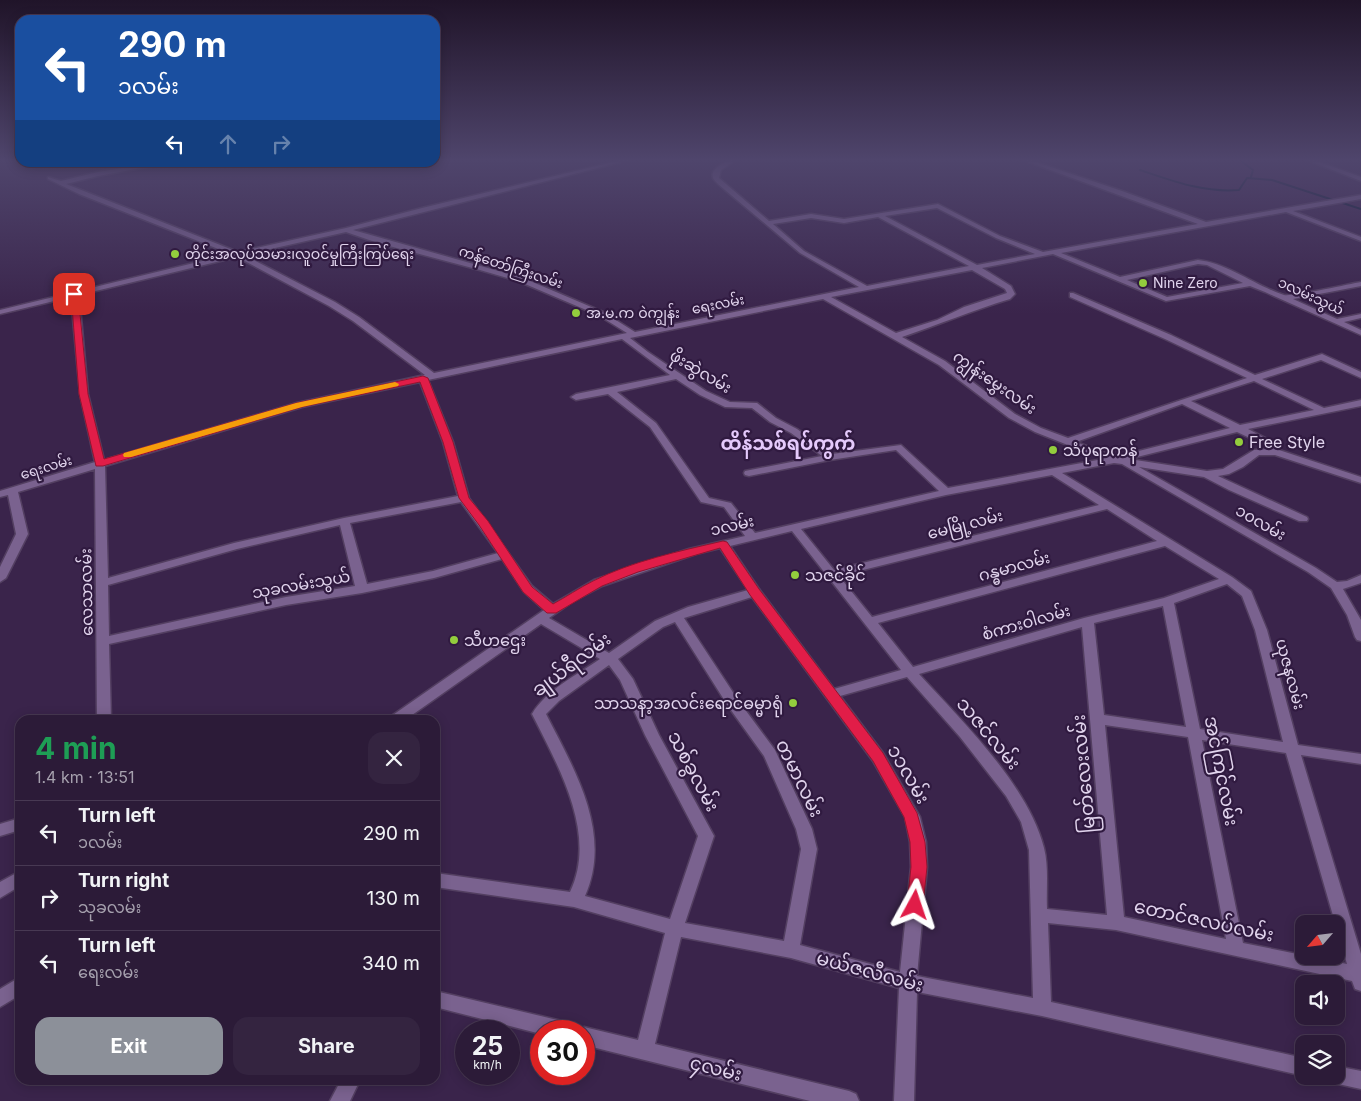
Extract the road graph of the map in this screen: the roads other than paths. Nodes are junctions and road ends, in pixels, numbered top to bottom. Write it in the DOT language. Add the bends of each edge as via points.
graph roads {
  1 [pos="129,211"];
  2 [pos="415,211"];
  3 [pos="753,211"];
  4 [pos="902,211"];
  5 [pos="948,211"];
  6 [pos="1173,211"];
  7 [pos="1280,211"];
  8 [pos="1291,211"];
  9 [pos="878,215"];
  10 [pos="766,223"];
  11 [pos="1207,224"];
  12 [pos="346,230"];
  13 [pos="1361,239"];
  14 [pos="1048,253"];
  15 [pos="236,254"];
  16 [pos="976,268"];
  17 [pos="1121,279"];
  18 [pos="1250,284"];
  19 [pos="1361,284"];
  20 [pos="867,289"];
  21 [pos="74,294"];
  22 [pos="1073,295"];
  23 [pos="826,297"];
  24 [pos="1285,298"];
  25 [pos="0,312"];
  26 [pos="1361,316"];
  27 [pos="1337,321"];
  28 [pos="1361,333"];
  29 [pos="633,334"];
  30 [pos="623,336"];
  31 [pos="896,336"];
  32 [pos="1361,375"];
  33 [pos="678,376"];
  34 [pos="428,377"];
  35 [pos="1255,378"];
  36 [pos="610,392"];
  37 [pos="576,397"];
  38 [pos="1183,401"];
  39 [pos="1361,403"];
  40 [pos="1323,411"];
  41 [pos="1240,428"];
  42 [pos="1069,441"];
  43 [pos="1276,452"];
  44 [pos="830,458"];
  45 [pos="1118,460"];
  46 [pos="100,464"];
  47 [pos="1054,472"];
  48 [pos="749,473"];
  49 [pos="1207,474"];
  50 [pos="1361,480"];
  51 [pos="12,490"];
  52 [pos="946,492"];
  53 [pos="0,494"];
  54 [pos="464,498"];
  55 [pos="1108,506"];
  56 [pos="1303,519"];
  57 [pos="344,521"];
  58 [pos="794,528"];
  59 [pos="752,538"];
  60 [pos="1166,542"];
  61 [pos="723,544"];
  62 [pos="504,555"];
  63 [pos="831,574"];
  64 [pos="0,578"];
  65 [pos="1361,579"];
  66 [pos="1228,580"];
  67 [pos="103,583"];
  68 [pos="1335,586"];
  69 [pos="362,590"];
  70 [pos="755,592"];
  71 [pos="1168,601"];
  72 [pos="546,614"];
  73 [pos="677,616"];
  74 [pos="1357,616"];
  75 [pos="871,621"];
  76 [pos="1088,622"];
  77 [pos="1361,637"];
  78 [pos="104,641"];
  79 [pos="610,659"];
  80 [pos="910,672"];
  81 [pos="832,694"];
  82 [pos="104,715"];
  83 [pos="402,715"];
  84 [pos="1098,720"];
  85 [pos="1195,732"];
  86 [pos="1292,750"];
  87 [pos="1361,759"];
  88 [pos="15,826"];
  89 [pos="0,830"];
  90 [pos="15,881"];
  91 [pos="440,881"];
  92 [pos="0,891"];
  93 [pos="574,900"];
  94 [pos="1038,915"];
  95 [pos="1116,923"];
  96 [pos="675,928"];
  97 [pos="1236,949"];
  98 [pos="791,950"];
  99 [pos="1360,979"];
  100 [pos="908,982"];
  101 [pos="15,988"];
  102 [pos="0,999"];
  103 [pos="440,1000"];
  104 [pos="1042,1008"];
  105 [pos="530,1022"];
  106 [pos="595,1039"];
  107 [pos="644,1051"];
  108 [pos="1295,1065"];
  109 [pos="1345,1077"];
  110 [pos="1361,1080"];
  111 [pos="349,1085"];
  112 [pos="340,1101"];
  113 [pos="849,1101"];
  114 [pos="904,1101"];
  1 -- 15 [label="street"];
  2 -- 12 [label="street"];
  3 -- 10 [label="street"];
  4 -- 9 [label="street"];
  5 -- 14 [label="street" via="998,238"];
  6 -- 11 [label="street"];
  7 -- 11 [label="street, ရေးလမ်း"];
  8 -- 13 [label="street"];
  9 -- 10 [label="street" via="844,221 811,216"];
  9 -- 16 [label="street"];
  10 -- 20 [label="street" via="802,252"];
  11 -- 14 [label="street, ရေးလမ်း"];
  12 -- 15 [label="street"];
  12 -- 29 [label="street, ကန်တော်ကြီးလမ်း" via="405,249 486,268 538,286 603,315"];
  14 -- 16 [label="street, ရေးလမ်း"];
  14 -- 17 [label="street"];
  15 -- 21 [label="street"];
  15 -- 34 [label="street" via="356,319"];
  16 -- 20 [label="street, ရေးလမ်း"];
  16 -- 31 [label="street" via="1008,288 1011,294"];
  17 -- 18 [label="street" via="1166,299"];
  17 -- 18 [label="street, ၁လမ်းသွယ်" via="1202,262"];
  18 -- 24 [label="street, ၁လမ်းသွယ်"];
  19 -- 24 [label="street"];
  20 -- 23 [label="street, ရေးလမ်း"];
  21 -- 25 [label="street"];
  21 -- 46 [label="street, လေသာလမ်း" via="84,394"];
  22 -- 35 [label="street"];
  23 -- 29 [label="street, ရေးလမ်း"];
  23 -- 31 [label="street, ကျွန်းမွှေးလမ်း"];
  24 -- 27 [label="street, ၁လမ်းသွယ်"];
  26 -- 27 [label="street"];
  27 -- 28 [label="street, ၁လမ်းသွယ်"];
  29 -- 30 [label="street, ရေးလမ်း"];
  30 -- 33 [label="street, ဖိုးဆွဲလမ်း"];
  30 -- 34 [label="street, ရေးလမ်း"];
  31 -- 42 [label="street, ကျွန်းမွှေးလမ်း" via="942,363 1012,416"];
  32 -- 35 [label="street" via="1322,357"];
  33 -- 36 [label="street"];
  33 -- 44 [label="street, ဖိုးဆွဲလမ်း" via="723,403 754,405"];
  34 -- 46 [label="street, ရေးလမ်း" via="300,405"];
  34 -- 54 [label="street"];
  35 -- 38 [label="street"];
  35 -- 40 [label="street"];
  36 -- 37 [label="street"];
  36 -- 59 [label="street" via="653,425 705,500 729,507"];
  38 -- 41 [label="street"];
  38 -- 42 [label="street"];
  39 -- 40 [label="street"];
  40 -- 41 [label="street"];
  41 -- 43 [label="street" via="1270,444"];
  41 -- 45 [label="street"];
  42 -- 45 [label="street, ကျွန်းမွှေးလမ်း"];
  43 -- 49 [label="street" via="1257,452 1225,472"];
  43 -- 50 [label="street"];
  44 -- 48 [label="street"];
  44 -- 52 [label="street" via="898,447"];
  45 -- 47 [label="street, ၁လမ်း"];
  45 -- 49 [label="street"];
  45 -- 68 [label="street, ၁၀လမ်း"];
  46 -- 51 [label="street, ရေးလမ်း"];
  46 -- 67 [label="street, လေသာလမ်း"];
  47 -- 52 [label="street, ၁လမ်း"];
  47 -- 55 [label="street, ယုဇနလမ်း"];
  49 -- 56 [label="street"];
  51 -- 53 [label="street, ရေးလမ်း"];
  51 -- 64 [label="street" via="22,534"];
  52 -- 58 [label="street, ၁လမ်း"];
  54 -- 57 [label="street"];
  54 -- 62 [label="street, သစ်ခွလမ်း"];
  55 -- 60 [label="street, ယုဇနလမ်း"];
  55 -- 63 [label="street, မေမြို့လမ်း"];
  57 -- 67 [label="street" via="234,546"];
  57 -- 69 [label="street"];
  58 -- 59 [label="street, ၁လမ်း"];
  58 -- 63 [label="street, သဇင်လမ်း"];
  59 -- 61 [label="street, ၁လမ်း"];
  60 -- 66 [label="street, ယုဇနလမ်း"];
  60 -- 75 [label="street, ဂန္ဓမာလမ်း"];
  61 -- 70 [label="street, ၁၁လမ်း"];
  61 -- 72 [label="street, ၁လမ်း" via="607,580"];
  62 -- 69 [label="street, သုခလမ်းသွယ်"];
  62 -- 72 [label="street, သစ်ခွလမ်း"];
  63 -- 75 [label="street, သဇင်လမ်း"];
  65 -- 68 [label="street"];
  66 -- 71 [label="street, စံကားဝါလမ်း"];
  66 -- 86 [label="street, ယုဇနလမ်း" via="1247,594 1254,610"];
  67 -- 78 [label="street, လေသာလမ်း"];
  68 -- 74 [label="street, ၁၀လမ်း"];
  69 -- 78 [label="street, သုခလမ်းသွယ်" via="286,601"];
  70 -- 73 [label="street, ချယ်ရီလမ်း"];
  70 -- 81 [label="street, ၁၁လမ်း"];
  71 -- 76 [label="street, စံကားဝါလမ်း"];
  71 -- 85 [label="street, အင်ကြင်လမ်း"];
  72 -- 79 [label="street, သစ်ခွလမ်း"];
  72 -- 83 [label="street, ၁လမ်း"];
  73 -- 79 [label="street, ချယ်ရီလမ်း" via="659,624"];
  73 -- 98 [label="street, တမာလမ်း" via="770,754 804,829 809,849"];
  74 -- 77 [label="street, ၁၀လမ်း"];
  75 -- 80 [label="street, သဇင်လမ်း"];
  76 -- 80 [label="street, စံကားဝါလမ်း"];
  76 -- 84 [label="street, မြတ်လေးလမ်း"];
  78 -- 82 [label="street, လေသာလမ်း"];
  79 -- 93 [label="street, ချယ်ရီလမ်း" via="554,698 539,714 573,781 588,842 580,891"];
  79 -- 96 [label="street, သစ်ခွလမ်း" via="626,679 652,736 706,836"];
  80 -- 81 [label="street, စံကားဝါလမ်း"];
  80 -- 94 [label="street, သဇင်လမ်း" via="977,748 1011,792 1028,821 1037,850"];
  81 -- 100 [label="street, ၁၁လမ်း" via="878,757 912,817 919,867"];
  84 -- 85 [label="street"];
  84 -- 95 [label="street, မြတ်လေးလမ်း"];
  85 -- 86 [label="street"];
  85 -- 97 [label="street, အင်ကြင်လမ်း"];
  86 -- 87 [label="street"];
  86 -- 99 [label="street, ယုဇနလမ်း"];
  88 -- 89 [label="street"];
  90 -- 92 [label="street"];
  91 -- 93 [label="street, မယ်ဇလီလမ်း"];
  93 -- 96 [label="street, မယ်ဇလီလမ်း"];
  94 -- 95 [label="street, တောင်ဇလပ်လမ်း"];
  94 -- 104 [label="street, သဇင်လမ်း"];
  95 -- 97 [label="street, တောင်ဇလပ်လမ်း"];
  96 -- 98 [label="street, မယ်ဇလီလမ်း"];
  96 -- 107 [label="street, သစ်ခွလမ်း"];
  97 -- 99 [label="street, တောင်ဇလပ်လမ်း"];
  98 -- 100 [label="street, မယ်ဇလီလမ်း"];
  100 -- 104 [label="street, မယ်ဇလီလမ်း"];
  100 -- 114 [label="street, ၁၁လမ်း"];
  101 -- 102 [label="street"];
  103 -- 105 [label="street"];
  104 -- 108 [label="street, မယ်ဇလီလမ်း"];
  106 -- 107 [label="street, ၄လမ်း"];
  107 -- 113 [label="street, ၄လမ်း"];
  109 -- 110 [label="street"];
  111 -- 112 [label="street"];
}
